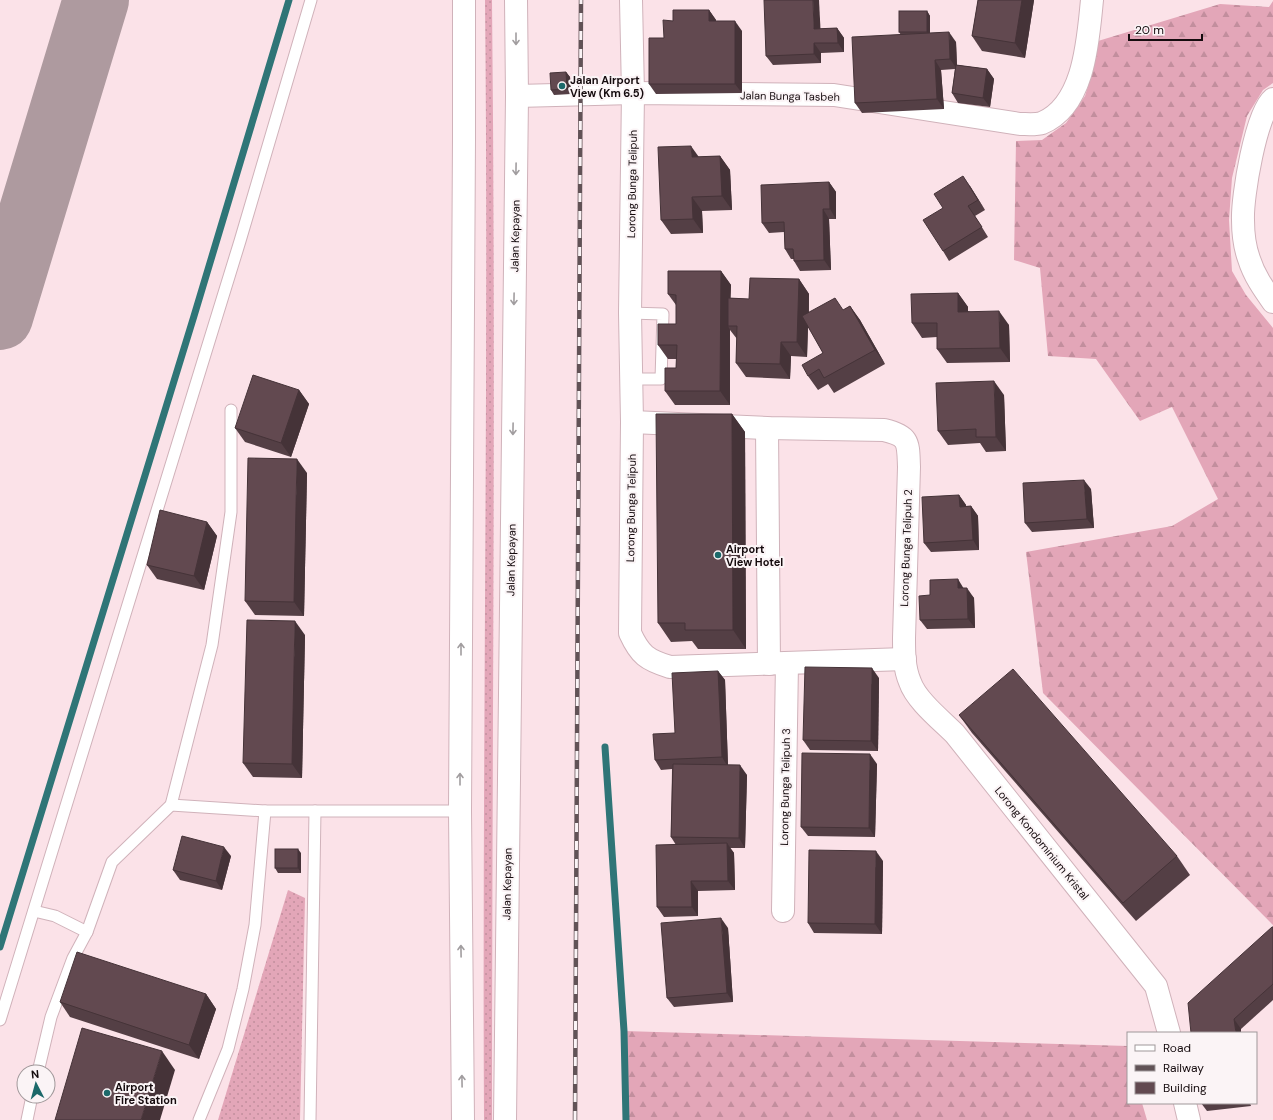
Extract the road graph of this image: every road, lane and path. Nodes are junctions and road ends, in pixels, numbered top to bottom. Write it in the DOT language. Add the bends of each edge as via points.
graph roads {
  1 [pos="311,0"];
  2 [pos="464,0"];
  3 [pos="516,0"];
  4 [pos="630,0"];
  5 [pos="1092,0"];
  6 [pos="632,94"];
  7 [pos="517,96"];
  8 [pos="1273,99"];
  9 [pos="1273,302"];
  10 [pos="630,313"];
  11 [pos="632,379"];
  12 [pos="230,410"];
  13 [pos="632,422"];
  14 [pos="767,428"];
  15 [pos="904,659"];
  16 [pos="778,664"];
  17 [pos="171,805"];
  18 [pos="265,811"];
  19 [pos="315,811"];
  20 [pos="460,811"];
  21 [pos="34,911"];
  22 [pos="782,911"];
  23 [pos="87,932"];
  24 [pos="0,1020"];
  25 [pos="1169,1032"];
  26 [pos="40,1064"];
  27 [pos="30,1104"];
  28 [pos="1185,1104"];
  29 [pos="27,1120"];
  30 [pos="199,1120"];
  31 [pos="310,1120"];
  32 [pos="462,1120"];
  33 [pos="505,1120"];
  34 [pos="1189,1120"];
  1 -- 21 [label="lane" via="240,241"];
  20 -- 2 [label="main road, one-way"];
  3 -- 7 [label="main road, Jalan Kepayan, one-way"];
  4 -- 6 [label="main road"];
  5 -- 6 [label="main road, Jalan Bunga Tasbeh" via="1085,60 1075,90 1057,113 1041,124 1020,124 834,95"];
  6 -- 7 [label="main road, Jalan Bunga Tasbeh"];
  6 -- 10 [label="main road, Lorong Bunga Telipuh"];
  7 -- 33 [label="main road, Jalan Kepayan, one-way"];
  8 -- 9 [label="main road" via="1260,124 1247,180 1243,220 1248,258 1260,284"];
  10 -- 11 [label="main road, Lorong Bunga Telipuh"];
  10 -- 11 [label="lane" via="663,314 661,379"];
  11 -- 13 [label="main road, Lorong Bunga Telipuh"];
  12 -- 17 [label="lane" via="231,512 213,637"];
  13 -- 14 [label="main road"];
  13 -- 16 [label="main road, Lorong Bunga Telipuh" via="630,633 637,650 646,657 670,667"];
  14 -- 15 [label="main road, Lorong Bunga Telipuh 2" via="884,430 898,433 905,438 909,467"];
  14 -- 16 [label="main road, Lorong Bunga Telipuh 3"];
  15 -- 16 [label="main road, Lorong Bunga Telipuh"];
  15 -- 25 [label="main road, Lorong Kondominium Kristal" via="910,682 922,700 954,734 1156,986"];
  16 -- 22 [label="main road, Lorong Bunga Telipuh 3"];
  17 -- 18 [label="lane"];
  17 -- 23 [label="lane" via="112,862"];
  18 -- 19 [label="lane"];
  18 -- 30 [label="lane" via="255,925 243,989 228,1049"];
  19 -- 20 [label="lane"];
  19 -- 31 [label="lane"];
  32 -- 20 [label="main road, one-way"];
  21 -- 23 [label="lane" via="55,916"];
  21 -- 24 [label="lane"];
  23 -- 26 [label="lane" via="73,958 51,1018"];
  27 -- 29 [label="lane"];
  28 -- 34 [label="main road"];
}
